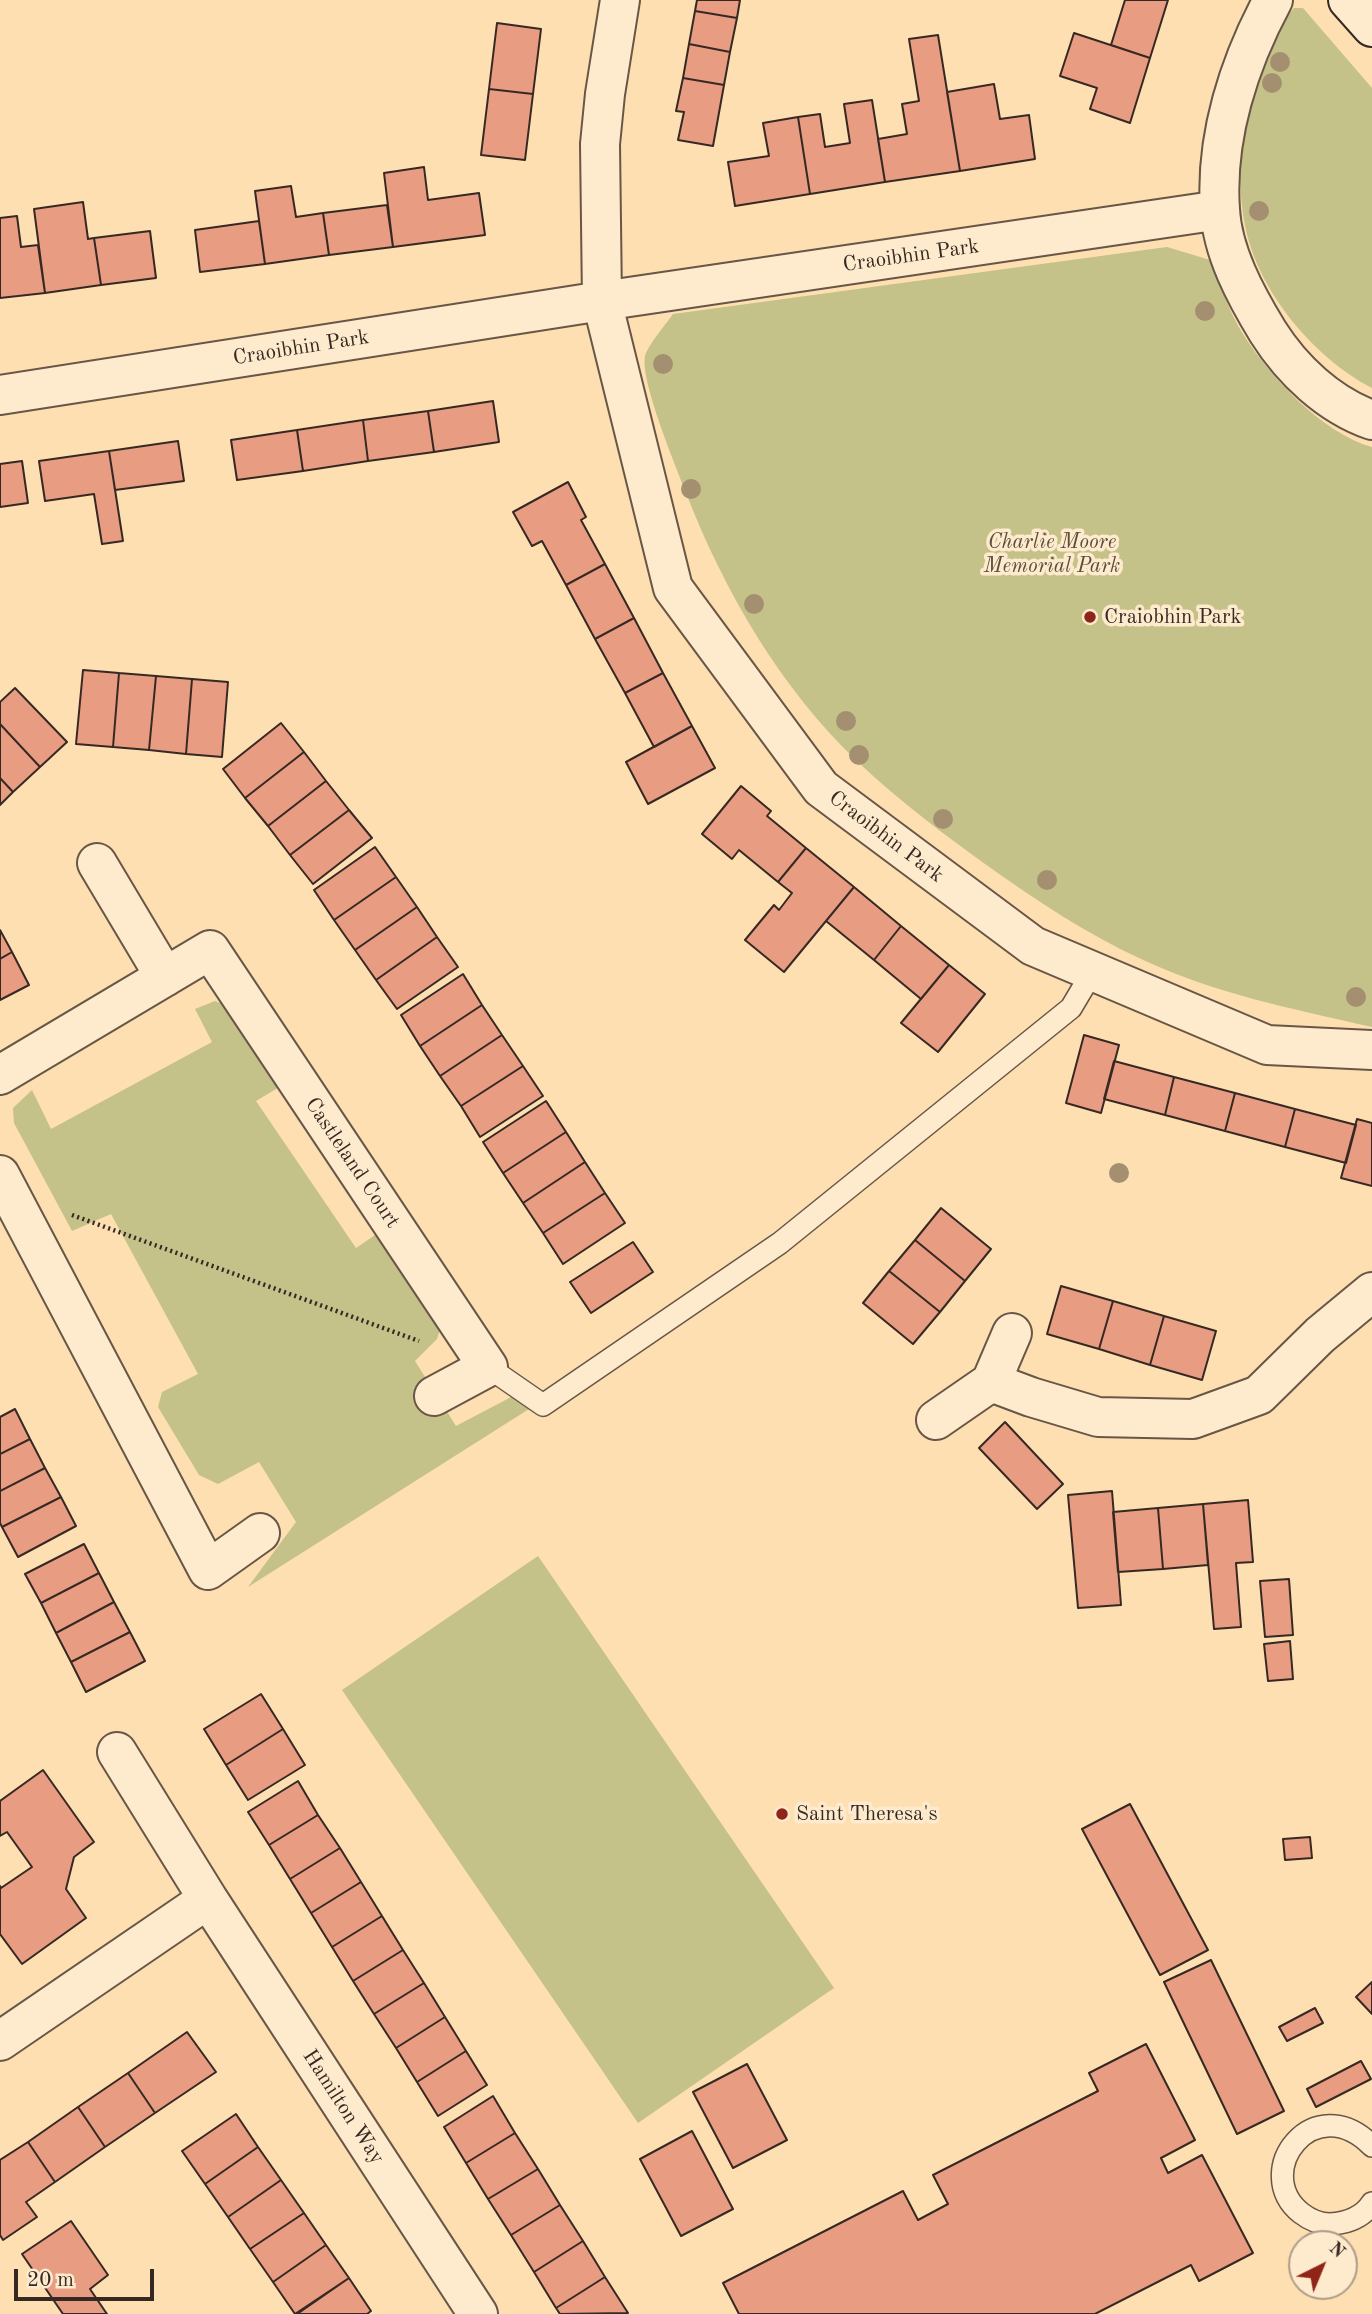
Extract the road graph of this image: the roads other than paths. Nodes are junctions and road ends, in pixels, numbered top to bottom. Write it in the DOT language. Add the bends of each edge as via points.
graph roads {
  1 [pos="620,0"];
  2 [pos="1273,0"];
  3 [pos="1348,0"];
  4 [pos="1372,27"];
  5 [pos="1220,210"];
  6 [pos="602,301"];
  7 [pos="0,395"];
  8 [pos="1372,420"];
  9 [pos="97,863"];
  10 [pos="1094,971"];
  11 [pos="166,977"];
  12 [pos="1372,1049"];
  13 [pos="0,1075"];
  14 [pos="0,1175"];
  15 [pos="1372,1292"];
  16 [pos="1012,1333"];
  17 [pos="488,1367"];
  18 [pos="991,1382"];
  19 [pos="434,1396"];
  20 [pos="936,1420"];
  21 [pos="260,1533"];
  22 [pos="117,1752"];
  23 [pos="208,1899"];
  24 [pos="0,2041"];
  25 [pos="1372,2146"];
  26 [pos="1371,2207"];
  27 [pos="478,2314"];
  1 -- 6 [label="street, Craoibhin Park" via="600,144"];
  2 -- 5 [label="street" via="1258,27 1231,102 1222,148"];
  3 -- 4 [label="street"];
  5 -- 6 [label="street, Craoibhin Park"];
  5 -- 8 [label="street" via="1226,244 1274,342 1315,386"];
  6 -- 7 [label="street, Craoibhin Park"];
  6 -- 10 [label="street, Craoibhin Park" via="673,587 821,788 1033,946"];
  9 -- 11 [label="street"];
  10 -- 12 [label="street, Craoibhin Park" via="1267,1045"];
  10 -- 17 [label="lane" via="1071,1008 780,1243 543,1405"];
  11 -- 13 [label="street, Castleland Court"];
  11 -- 17 [label="street, Castleland Court" via="210,950"];
  14 -- 21 [label="street" via="208,1570"];
  15 -- 18 [label="street" via="1259,1395 1193,1419 1098,1418"];
  16 -- 18 [label="street"];
  17 -- 19 [label="street"];
  18 -- 20 [label="street"];
  22 -- 23 [label="street, Hamilton Way"];
  23 -- 24 [label="street"];
  23 -- 27 [label="street, Hamilton Way"];
  25 -- 26 [label="lane" via="1346,2127 1329,2125 1298,2138 1283,2166 1288,2197 1310,2219 1341,2223"];
}
